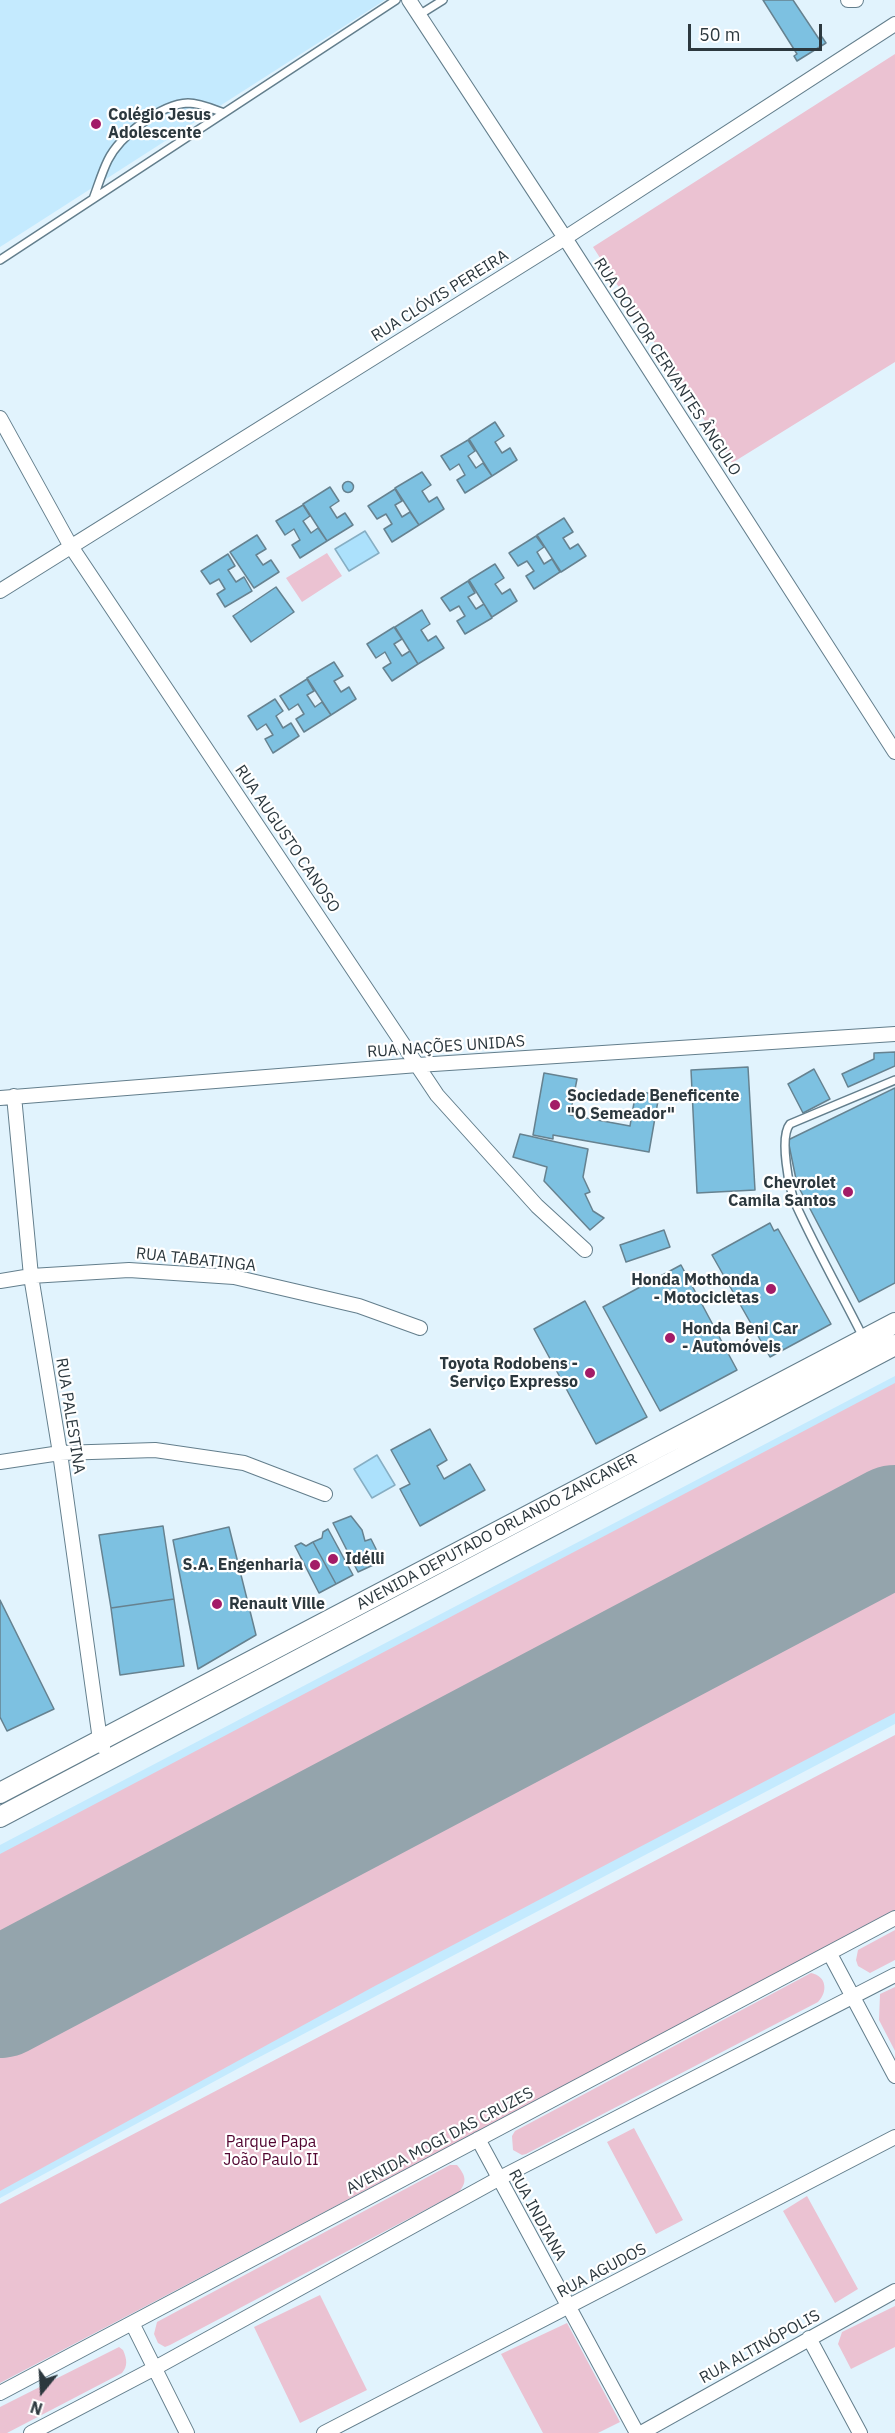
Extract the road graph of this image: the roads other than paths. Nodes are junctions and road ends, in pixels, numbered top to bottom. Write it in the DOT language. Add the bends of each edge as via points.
graph roads {
  1 [pos="396,0"];
  2 [pos="409,0"];
  3 [pos="443,0"];
  4 [pos="848,0"];
  5 [pos="856,0"];
  6 [pos="419,15"];
  7 [pos="895,24"];
  8 [pos="224,113"];
  9 [pos="93,199"];
  10 [pos="565,238"];
  11 [pos="0,260"];
  12 [pos="0,418"];
  13 [pos="70,545"];
  14 [pos="0,591"];
  15 [pos="895,752"];
  16 [pos="895,1034"];
  17 [pos="418,1065"];
  18 [pos="895,1080"];
  19 [pos="7,1097"];
  20 [pos="585,1250"];
  21 [pos="31,1276"];
  22 [pos="0,1281"];
  23 [pos="895,1323"];
  24 [pos="420,1328"];
  25 [pos="864,1339"];
  26 [pos="895,1346"];
  27 [pos="60,1453"];
  28 [pos="0,1462"];
  29 [pos="325,1494"];
  30 [pos="148,1715"];
  31 [pos="157,1733"];
  32 [pos="100,1740"];
  33 [pos="108,1759"];
  34 [pos="50,1766"];
  35 [pos="65,1782"];
  36 [pos="0,1793"];
  37 [pos="0,1817"];
  38 [pos="895,1918"];
  39 [pos="830,1954"];
  40 [pos="895,1975"];
  41 [pos="855,1997"];
  42 [pos="895,2076"];
  43 [pos="895,2137"];
  44 [pos="478,2139"];
  45 [pos="498,2179"];
  46 [pos="895,2291"];
  47 [pos="569,2307"];
  48 [pos="132,2323"];
  49 [pos="809,2338"];
  50 [pos="155,2368"];
  51 [pos="0,2393"];
  52 [pos="31,2433"];
  53 [pos="187,2433"];
  54 [pos="324,2433"];
  55 [pos="639,2433"];
  56 [pos="861,2433"];
  1 -- 8 [label="lane"];
  2 -- 6 [label="street, RUA DOUTOR CERVANTES ÂNGULO"];
  3 -- 6 [label="lane"];
  4 -- 5 [label="street"];
  6 -- 10 [label="street, RUA DOUTOR CERVANTES ÂNGULO"];
  7 -- 10 [label="street, RUA CLÓVIS PEREIRA"];
  8 -- 9 [label="lane"];
  8 -- 9 [label="lane" via="189,103 170,107 131,132 108,160"];
  9 -- 11 [label="lane"];
  10 -- 13 [label="street, RUA CLÓVIS PEREIRA"];
  10 -- 15 [label="street, RUA DOUTOR CERVANTES ÂNGULO"];
  12 -- 13 [label="street, RUA AUGUSTO CANOSO"];
  13 -- 14 [label="street, RUA CLÓVIS PEREIRA"];
  13 -- 17 [label="street, RUA AUGUSTO CANOSO"];
  16 -- 17 [label="street, RUA NAÇÕES UNIDAS"];
  17 -- 19 [label="street, RUA NAÇÕES UNIDAS"];
  17 -- 20 [label="street, RUA AUGUSTO CANOSO" via="436,1095 537,1206"];
  18 -- 25 [label="lane" via="790,1124 784,1135 796,1205"];
  19 -- 21 [label="street, RUA PALESTINA"];
  21 -- 22 [label="street, RUA TABATINGA"];
  21 -- 24 [label="street, RUA TABATINGA" via="129,1270 234,1277 360,1306"];
  21 -- 27 [label="street, RUA PALESTINA"];
  23 -- 25 [label="main road, AVENIDA DEPUTADO ORLANDO ZANCANER"];
  25 -- 30 [label="main road, AVENIDA DEPUTADO ORLANDO ZANCANER"];
  26 -- 31 [label="main road, AVENIDA DEPUTADO ORLANDO ZANCANER"];
  27 -- 28 [label="street"];
  27 -- 29 [label="street" via="155,1450 244,1463"];
  27 -- 32 [label="street, RUA PALESTINA"];
  30 -- 31 [label="main road" via="146,1728"];
  30 -- 32 [label="main road, AVENIDA DEPUTADO ORLANDO ZANCANER"];
  31 -- 33 [label="main road, AVENIDA DEPUTADO ORLANDO ZANCANER"];
  32 -- 33 [label="street"];
  32 -- 34 [label="main road, AVENIDA DEPUTADO ORLANDO ZANCANER"];
  33 -- 35 [label="main road, AVENIDA DEPUTADO ORLANDO ZANCANER"];
  34 -- 35 [label="main road" via="73,1758 81,1761 79,1771"];
  34 -- 36 [label="main road, AVENIDA DEPUTADO ORLANDO ZANCANER"];
  35 -- 37 [label="main road, AVENIDA DEPUTADO ORLANDO ZANCANER"];
  38 -- 39 [label="street, AVENIDA MOGI DAS CRUZES"];
  39 -- 41 [label="street"];
  39 -- 44 [label="street, AVENIDA MOGI DAS CRUZES"];
  40 -- 41 [label="street"];
  41 -- 42 [label="street"];
  41 -- 45 [label="street"];
  43 -- 47 [label="street, RUA AGUDOS"];
  44 -- 45 [label="street, RUA INDIANA"];
  44 -- 48 [label="street, AVENIDA MOGI DAS CRUZES"];
  45 -- 47 [label="street, RUA INDIANA"];
  45 -- 50 [label="street"];
  46 -- 49 [label="street, RUA ALTINÓPOLIS"];
  47 -- 54 [label="street, RUA AGUDOS"];
  47 -- 55 [label="street, RUA INDIANA"];
  48 -- 50 [label="street"];
  48 -- 51 [label="street, AVENIDA MOGI DAS CRUZES"];
  49 -- 55 [label="street, RUA ALTINÓPOLIS"];
  49 -- 56 [label="street"];
  50 -- 52 [label="street"];
  50 -- 53 [label="street"];
}
